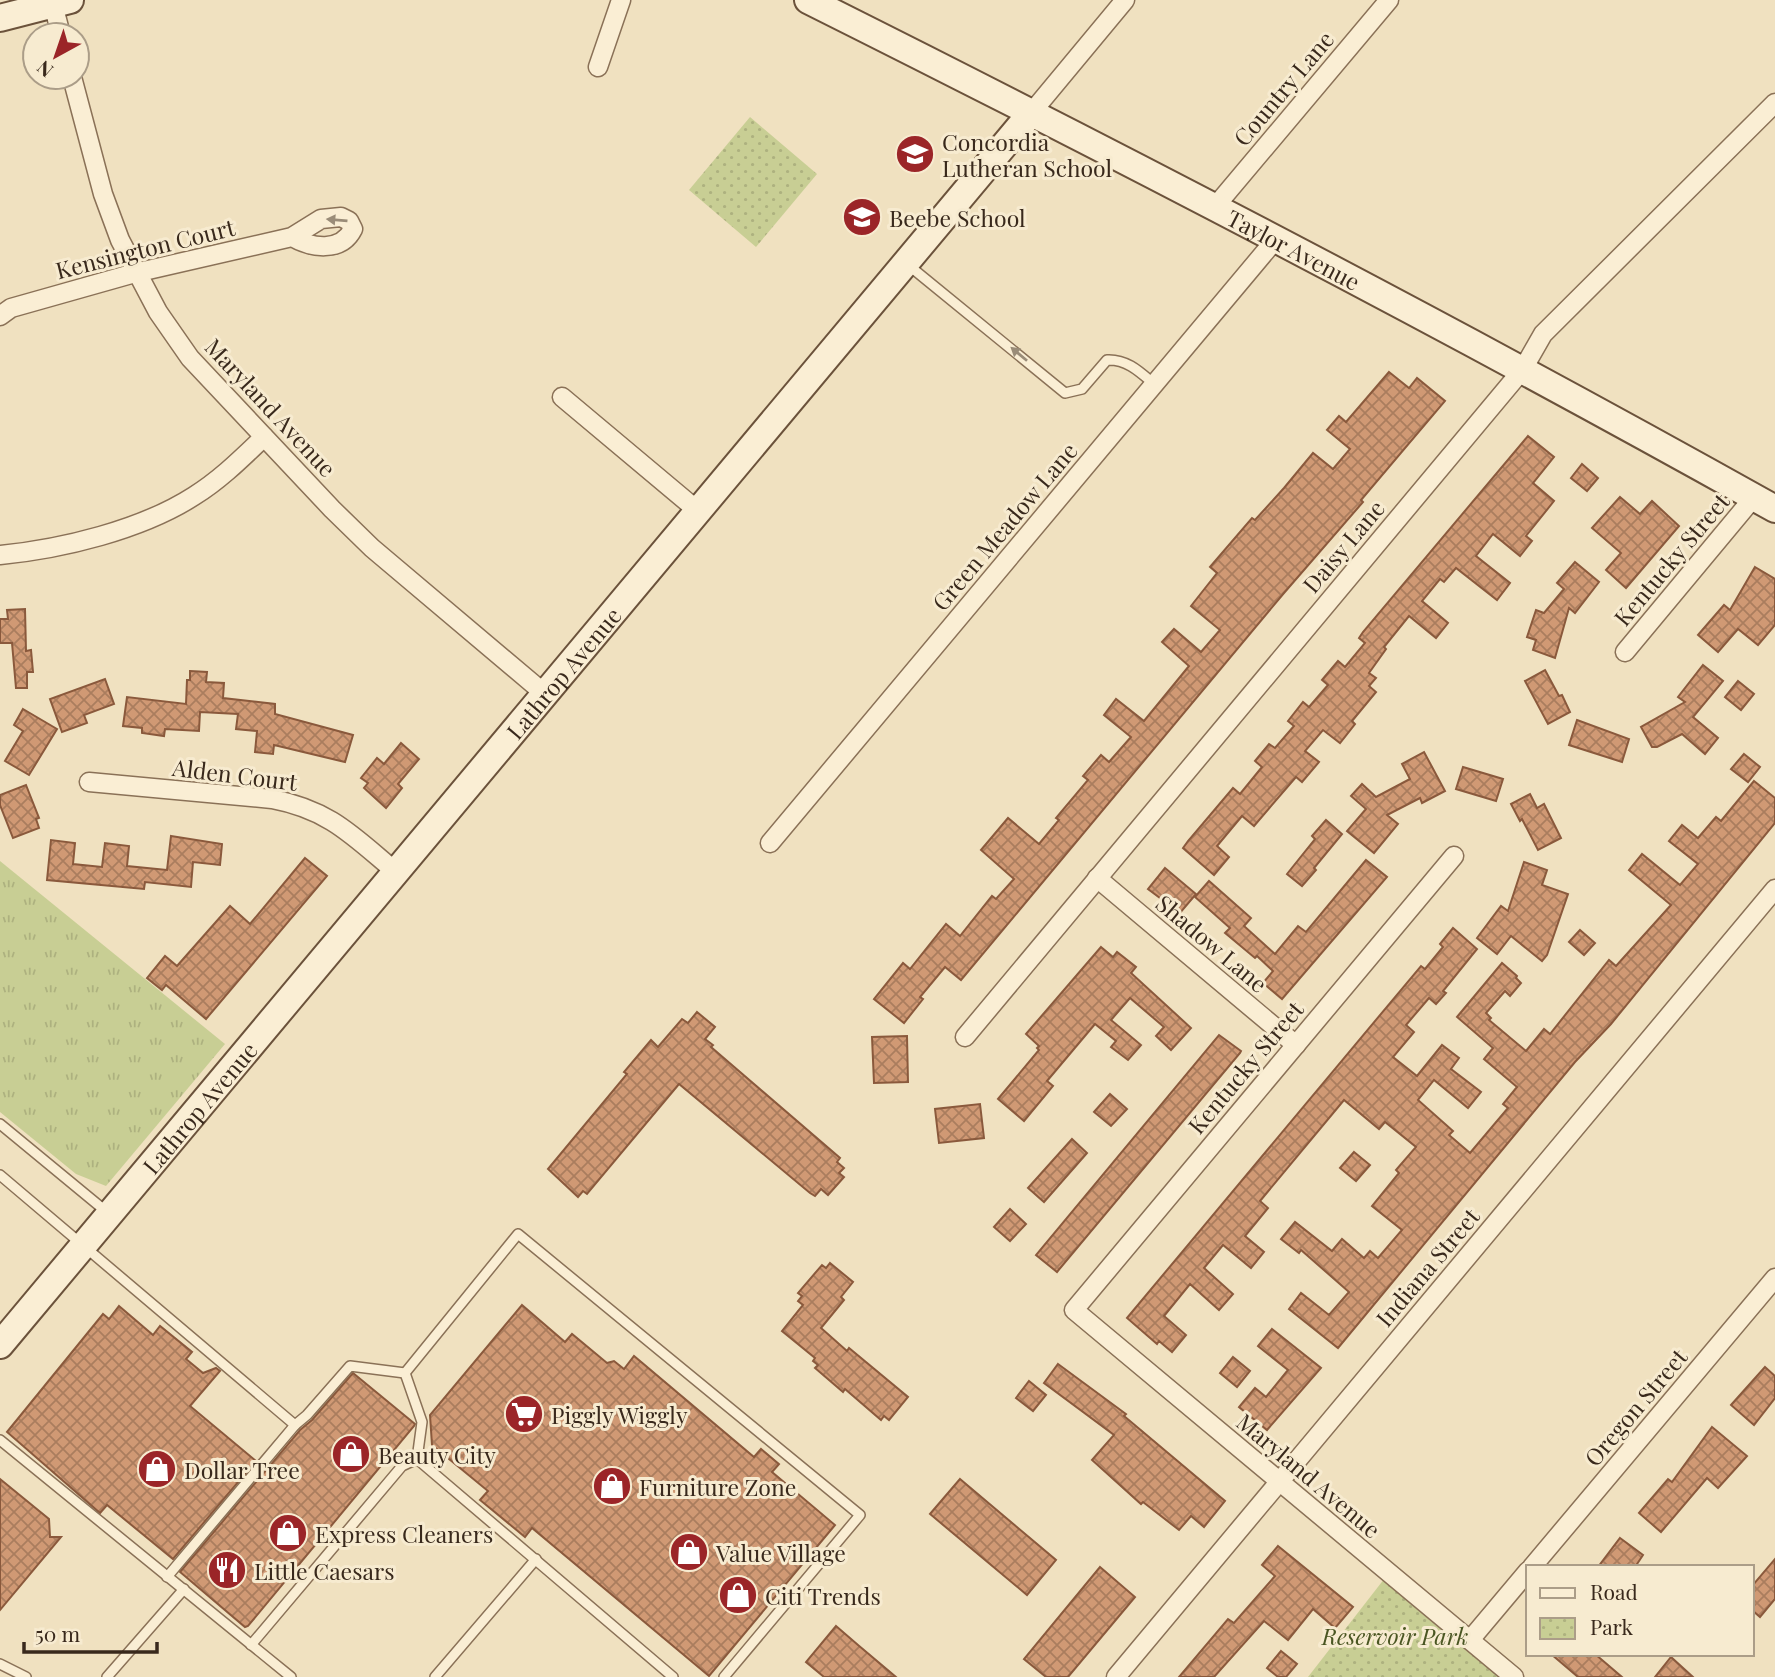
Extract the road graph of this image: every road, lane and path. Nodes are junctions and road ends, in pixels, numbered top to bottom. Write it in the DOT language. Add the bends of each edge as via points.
graph roads {
  1 [pos="621,0"];
  2 [pos="808,0"];
  3 [pos="1125,0"];
  4 [pos="1389,0"];
  5 [pos="58,1"];
  6 [pos="0,18"];
  7 [pos="60,21"];
  8 [pos="598,67"];
  9 [pos="76,91"];
  10 [pos="1775,103"];
  11 [pos="1032,112"];
  12 [pos="1214,208"];
  13 [pos="292,237"];
  14 [pos="1275,240"];
  15 [pos="905,263"];
  16 [pos="135,273"];
  17 [pos="4,310"];
  18 [pos="1522,369"];
  19 [pos="1154,384"];
  20 [pos="562,397"];
  21 [pos="264,437"];
  22 [pos="1765,503"];
  23 [pos="698,511"];
  24 [pos="0,555"];
  25 [pos="1625,652"];
  26 [pos="545,694"];
  27 [pos="89,782"];
  28 [pos="770,844"];
  29 [pos="1454,856"];
  30 [pos="396,872"];
  31 [pos="1097,878"];
  32 [pos="1775,889"];
  33 [pos="965,1037"];
  34 [pos="1296,1045"];
  35 [pos="0,1124"];
  36 [pos="0,1175"];
  37 [pos="110,1214"];
  38 [pos="83,1246"];
  39 [pos="1775,1278"];
  40 [pos="1074,1310"];
  41 [pos="1,1342"];
  42 [pos="405,1373"];
  43 [pos="295,1425"];
  44 [pos="0,1440"];
  45 [pos="417,1459"];
  46 [pos="1279,1481"];
  47 [pos="536,1559"];
  48 [pos="1533,1565"];
  49 [pos="1526,1574"];
  50 [pos="167,1577"];
  51 [pos="184,1589"];
  52 [pos="1470,1640"];
  53 [pos="251,1645"];
  54 [pos="0,1664"];
  55 [pos="26,1677"];
  56 [pos="107,1677"];
  57 [pos="291,1677"];
  58 [pos="435,1677"];
  59 [pos="673,1677"];
  60 [pos="724,1677"];
  61 [pos="1116,1677"];
  62 [pos="1514,1677"];
  1 -- 8 [label="street"];
  2 -- 11 [label="street, Taylor Avenue"];
  3 -- 11 [label="street, Lathrop Avenue"];
  4 -- 12 [label="street, Country Lane"];
  5 -- 6 [label="street"];
  5 -- 7 [label="street"];
  9 -- 16 [label="street, Maryland Avenue" via="103,194"];
  10 -- 18 [label="street, Daisy Lane" via="1543,334"];
  11 -- 12 [label="street, Taylor Avenue"];
  11 -- 15 [label="street, Lathrop Avenue"];
  12 -- 14 [label="street, Taylor Avenue"];
  13 -- 16 [label="street, Kensington Court"];
  14 -- 18 [label="street, Taylor Avenue"];
  14 -- 19 [label="street, Green Meadow Lane"];
  19 -- 15 [label="lane, one-way" via="1132,366 1107,360 1082,389 1065,393"];
  15 -- 23 [label="street, Lathrop Avenue"];
  16 -- 17 [label="street, Kensington Court"];
  16 -- 21 [label="street, Maryland Avenue" via="190,358"];
  18 -- 22 [label="street, Taylor Avenue"];
  18 -- 31 [label="street, Daisy Lane"];
  19 -- 28 [label="street, Green Meadow Lane"];
  20 -- 23 [label="street"];
  21 -- 24 [label="street" via="219,479 157,515 66,545"];
  21 -- 26 [label="street, Maryland Avenue" via="372,548"];
  22 -- 25 [label="street, Kentucky Street"];
  23 -- 26 [label="street, Lathrop Avenue"];
  26 -- 30 [label="street, Lathrop Avenue"];
  27 -- 30 [label="street, Alden Court" via="294,804 337,823"];
  29 -- 34 [label="street, Kentucky Street"];
  30 -- 37 [label="street, Lathrop Avenue"];
  31 -- 33 [label="street, Daisy Lane"];
  31 -- 34 [label="street, Shadow Lane"];
  32 -- 46 [label="street, Indiana Street"];
  34 -- 40 [label="street, Kentucky Street"];
  35 -- 37 [label="lane"];
  36 -- 38 [label="lane"];
  37 -- 38 [label="street, Lathrop Avenue"];
  38 -- 41 [label="street, Lathrop Avenue"];
  38 -- 43 [label="lane"];
  39 -- 48 [label="street, Oregon Street"];
  40 -- 46 [label="street, Maryland Avenue"];
  42 -- 43 [label="lane" via="349,1366"];
  42 -- 45 [label="lane" via="422,1422"];
  42 -- 60 [label="lane" via="518,1234 860,1514"];
  43 -- 50 [label="lane"];
  44 -- 50 [label="lane"];
  45 -- 47 [label="lane"];
  45 -- 53 [label="lane" via="402,1466"];
  46 -- 52 [label="street, Maryland Avenue"];
  46 -- 61 [label="street, Indiana Street"];
  47 -- 58 [label="lane"];
  47 -- 59 [label="lane"];
  49 -- 52 [label="street, Oregon Street"];
  50 -- 51 [label="lane"];
  51 -- 53 [label="lane"];
  51 -- 56 [label="lane"];
  52 -- 62 [label="street, Maryland Avenue"];
  53 -- 57 [label="lane"];
  54 -- 55 [label="lane"];
}
